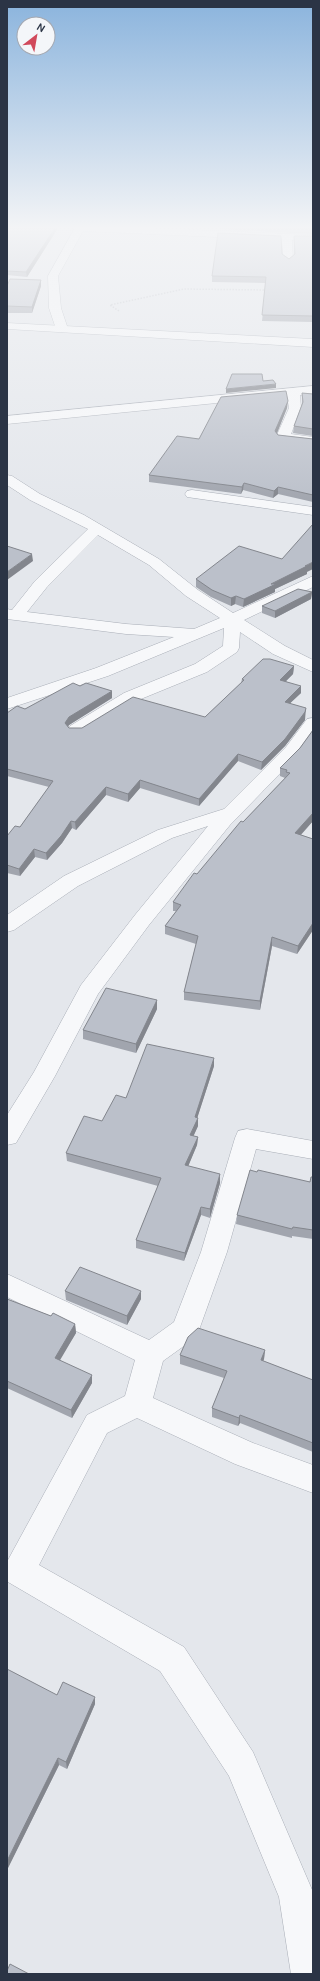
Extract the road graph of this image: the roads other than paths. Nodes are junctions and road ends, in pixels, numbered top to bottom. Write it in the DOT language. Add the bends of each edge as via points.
graph roads {
  1 [pos="59,320"];
  2 [pos="7,326"];
  3 [pos="62,329"];
  4 [pos="313,342"];
  5 [pos="313,390"];
  6 [pos="293,392"];
  7 [pos="7,420"];
  8 [pos="313,441"];
  9 [pos="7,479"];
  10 [pos="192,494"];
  11 [pos="313,511"];
  12 [pos="97,528"];
  13 [pos="313,581"];
  14 [pos="12,614"];
  15 [pos="232,619"];
  16 [pos="196,634"];
  17 [pos="311,665"];
  18 [pos="7,704"];
  19 [pos="313,723"];
  20 [pos="76,730"];
  21 [pos="231,813"];
  22 [pos="7,925"];
  23 [pos="7,1136"];
  24 [pos="313,1150"];
  25 [pos="7,1285"];
  26 [pos="152,1354"];
  27 [pos="137,1404"];
  28 [pos="313,1479"];
  29 [pos="310,1974"];
  1 -- 3 [label="street"];
  2 -- 3 [label="street"];
  3 -- 4 [label="street"];
  5 -- 6 [label="street"];
  6 -- 7 [label="street"];
  6 -- 8 [label="street" via="295,408 283,437"];
  9 -- 12 [label="street" via="35,497"];
  10 -- 11 [label="street"];
  12 -- 14 [label="street"];
  12 -- 15 [label="street" via="154,562 192,593"];
  13 -- 15 [label="street"];
  14 -- 16 [label="street" via="126,629"];
  15 -- 16 [label="street"];
  15 -- 17 [label="street" via="279,650"];
  15 -- 20 [label="street" via="231,648 201,668 130,697"];
  16 -- 18 [label="street" via="102,672"];
  19 -- 21 [label="street" via="292,750"];
  21 -- 22 [label="street" via="165,834 71,881"];
  21 -- 23 [label="street" via="142,920 89,990 43,1076"];
  24 -- 26 [label="street" via="247,1138 214,1252 186,1330"];
  25 -- 26 [label="street"];
  26 -- 27 [label="street"];
  27 -- 28 [label="street" via="245,1454"];
  27 -- 29 [label="street" via="97,1424 19,1571 172,1659 241,1764 297,1897"];
}
